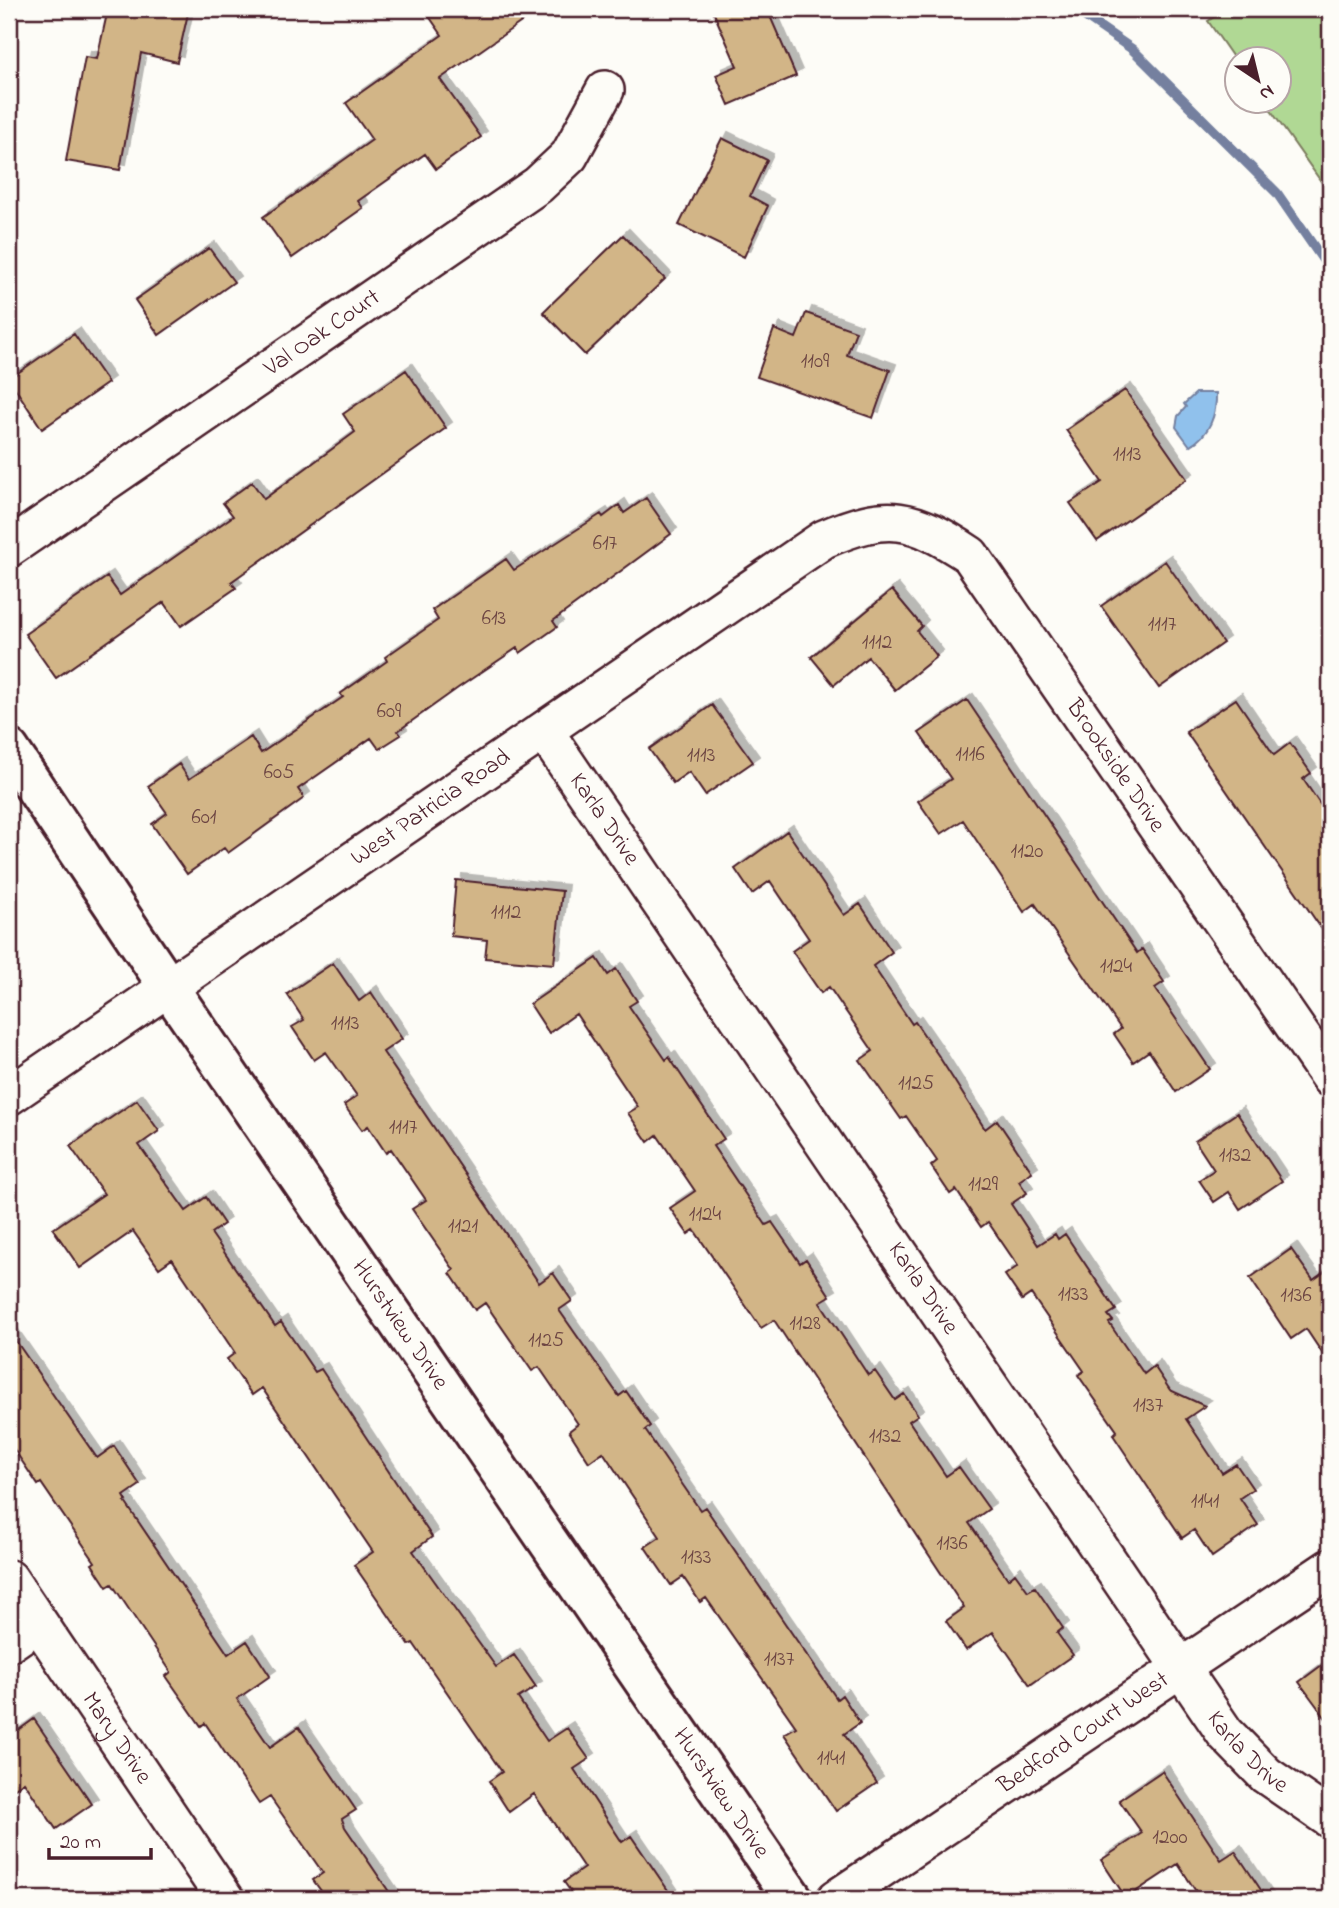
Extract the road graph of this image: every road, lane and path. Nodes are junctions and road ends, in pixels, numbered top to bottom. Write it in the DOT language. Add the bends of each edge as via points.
graph roads {
  1 [pos="606,90"];
  2 [pos="858,525"];
  3 [pos="9,548"];
  4 [pos="544,731"];
  5 [pos="9,749"];
  6 [pos="169,988"];
  7 [pos="1330,1078"];
  8 [pos="9,1097"];
  9 [pos="1330,1568"];
  10 [pos="9,1579"];
  11 [pos="38,1623"];
  12 [pos="9,1643"];
  13 [pos="1180,1670"];
  14 [pos="1330,1819"];
  15 [pos="225,1899"];
  16 [pos="793,1899"];
  17 [pos="836,1899"];
  1 -- 3 [label="street, Val Oak Court" via="569,156 538,185"];
  2 -- 4 [label="street, West Patricia Road" via="824,540"];
  2 -- 7 [label="street, Brookside Drive" via="893,519 933,530 970,555"];
  4 -- 6 [label="street, West Patricia Road"];
  4 -- 13 [label="street, Karla Drive"];
  5 -- 6 [label="street, Hurstview Drive"];
  6 -- 8 [label="street, West Patricia Road"];
  6 -- 16 [label="street, Hurstview Drive"];
  9 -- 13 [label="street, Bedford Court West"];
  10 -- 11 [label="street, Mary Drive"];
  11 -- 12 [label="street"];
  11 -- 15 [label="street, Mary Drive"];
  13 -- 14 [label="street, Karla Drive" via="1225,1733 1266,1775"];
  13 -- 17 [label="street, Bedford Court West"];
}
